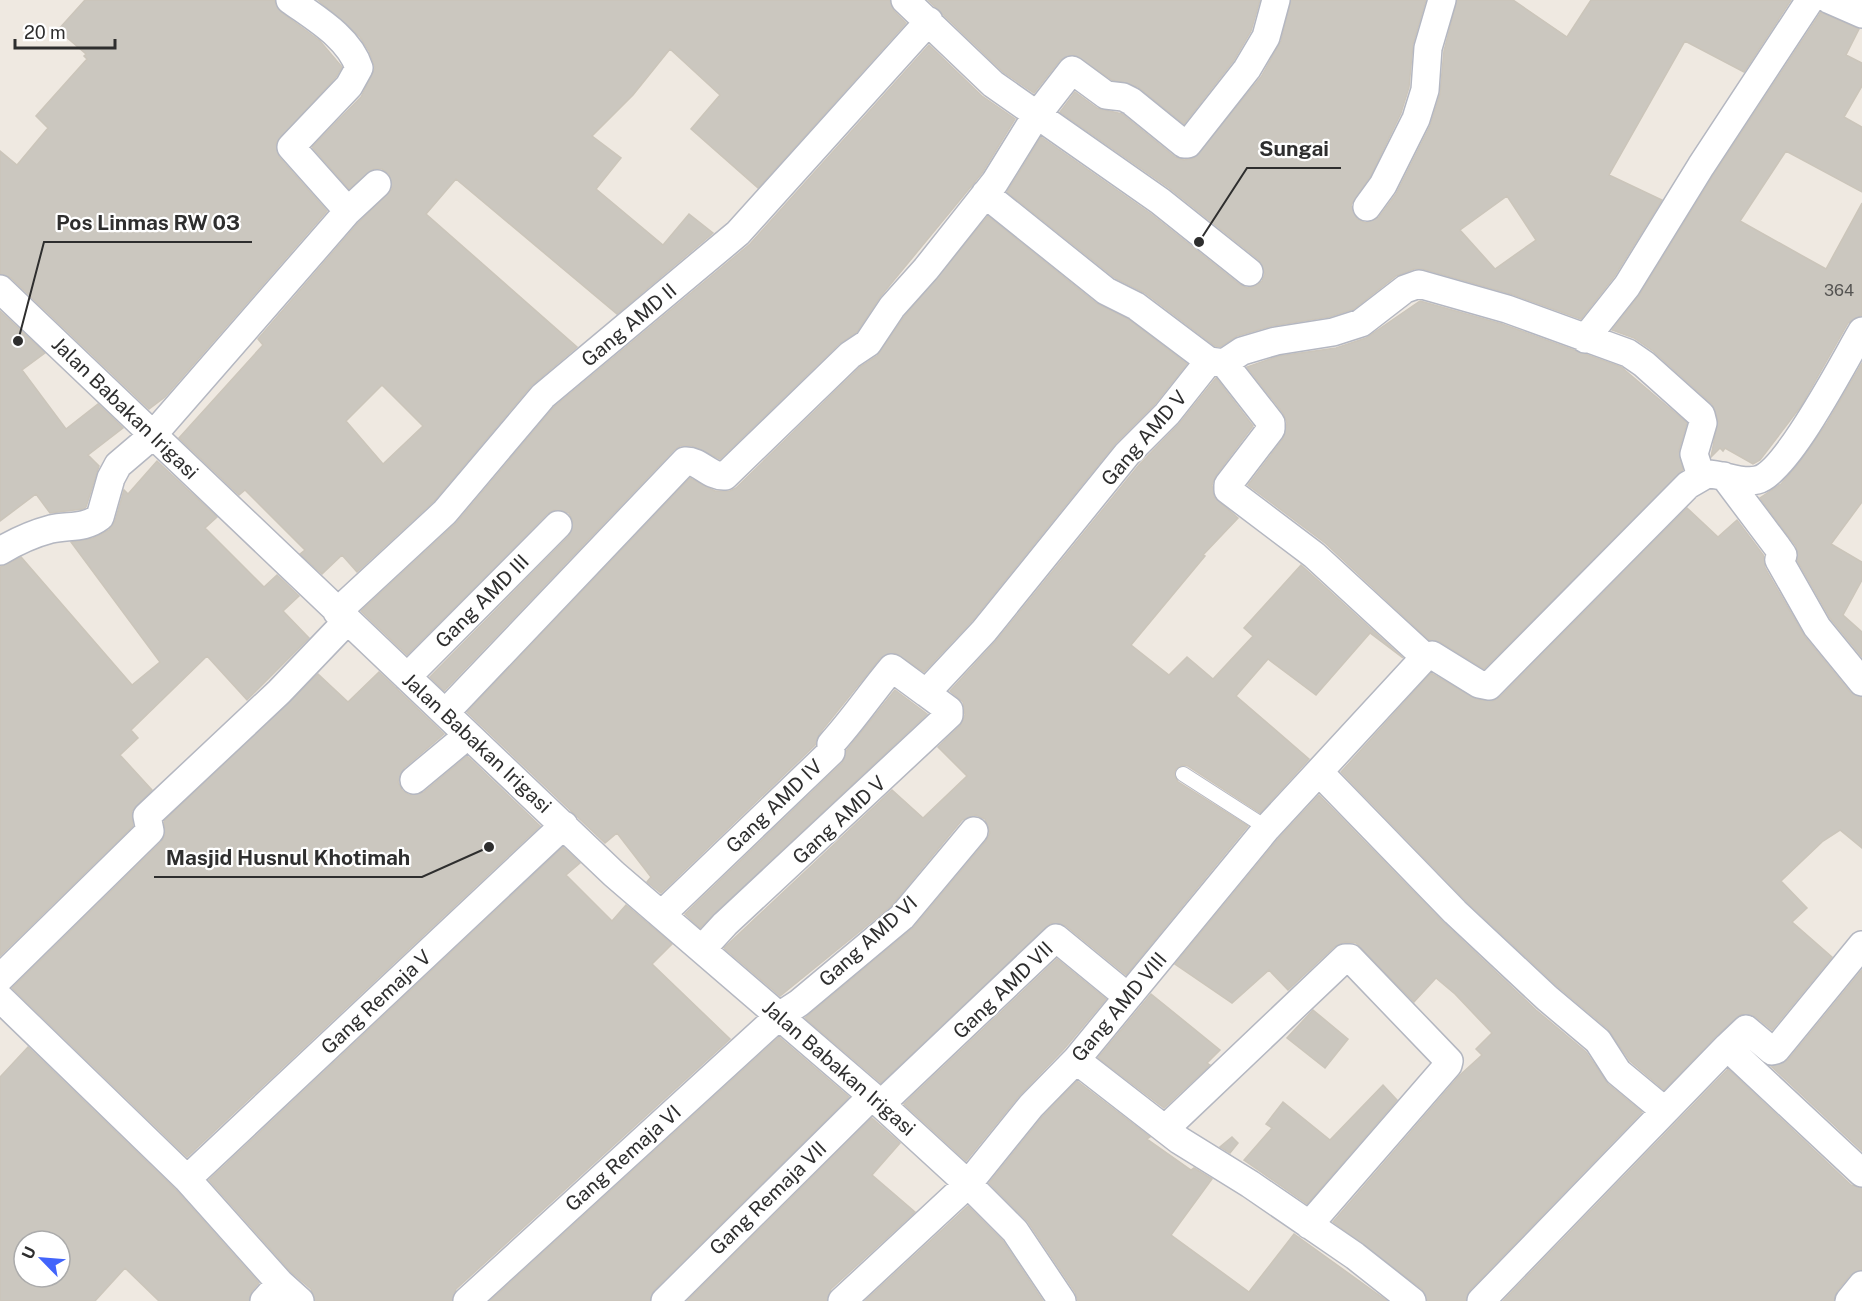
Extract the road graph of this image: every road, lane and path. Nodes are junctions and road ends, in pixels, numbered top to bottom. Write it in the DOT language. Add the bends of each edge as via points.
graph roads {
  1 [pos="290,0"];
  2 [pos="905,0"];
  3 [pos="1276,0"];
  4 [pos="1442,0"];
  5 [pos="1810,0"];
  6 [pos="1830,0"];
  7 [pos="1862,14"];
  8 [pos="924,27"];
  9 [pos="1034,120"];
  10 [pos="377,184"];
  11 [pos="985,194"];
  12 [pos="1367,207"];
  13 [pos="348,211"];
  14 [pos="1249,272"];
  15 [pos="0,289"];
  16 [pos="1862,332"];
  17 [pos="1585,339"];
  18 [pos="1216,362"];
  19 [pos="152,436"];
  20 [pos="1713,476"];
  21 [pos="558,525"];
  22 [pos="0,551"];
  23 [pos="342,616"];
  24 [pos="1425,657"];
  25 [pos="406,677"];
  26 [pos="1862,682"];
  27 [pos="926,693"];
  28 [pos="445,713"];
  29 [pos="468,735"];
  30 [pos="1319,772"];
  31 [pos="1183,774"];
  32 [pos="414,780"];
  33 [pos="564,825"];
  34 [pos="1267,828"];
  35 [pos="974,831"];
  36 [pos="662,914"];
  37 [pos="1862,945"];
  38 [pos="702,949"];
  39 [pos="0,994"];
  40 [pos="1128,997"];
  41 [pos="779,1016"];
  42 [pos="1726,1047"];
  43 [pos="1076,1060"];
  44 [pos="877,1100"];
  45 [pos="1665,1111"];
  46 [pos="1166,1129"];
  47 [pos="1862,1173"];
  48 [pos="187,1179"];
  49 [pos="968,1184"];
  50 [pos="1309,1225"];
  51 [pos="1862,1285"];
  52 [pos="281,1295"];
  53 [pos="467,1301"];
  54 [pos="665,1301"];
  55 [pos="842,1301"];
  56 [pos="1062,1301"];
  57 [pos="1412,1301"];
  58 [pos="1481,1301"];
  59 [pos="1849,1301"];
  1 -- 13 [label="street" via="344,41 356,57 359,68 349,86 291,147"];
  2 -- 8 [label="street"];
  3 -- 9 [label="street" via="1266,37 1247,69 1188,144 1131,101 1106,94 1074,70"];
  4 -- 12 [label="street" via="1428,48 1425,90 1416,119 1383,185"];
  5 -- 17 [label="street" via="1627,286"];
  6 -- 7 [label="street"];
  8 -- 9 [label="street"];
  8 -- 23 [label="street, Gang AMD II" via="738,232 543,396 445,512"];
  9 -- 11 [label="street"];
  9 -- 14 [label="street" via="1160,201"];
  10 -- 13 [label="street"];
  11 -- 18 [label="street" via="1106,291 1136,306"];
  11 -- 28 [label="street" via="862,349 849,355 725,476 715,477 692,461 685,461"];
  13 -- 19 [label="street"];
  15 -- 19 [label="street, Jalan Babakan Irigasi"];
  16 -- 20 [label="street" via="1789,453 1768,474 1751,481"];
  17 -- 18 [label="street, Gang AMD V" via="1507,309 1419,284 1405,289 1361,323 1333,332 1276,340"];
  17 -- 20 [label="street, Gang AMD V" via="1637,358 1701,415 1703,423 1694,454"];
  18 -- 24 [label="street" via="1271,423 1271,429 1228,490 1314,555"];
  18 -- 27 [label="street, Gang AMD V" via="1127,454 984,631"];
  19 -- 22 [label="street" via="118,465 100,517 84,526 54,528 20,538"];
  19 -- 23 [label="street, Jalan Babakan Irigasi"];
  20 -- 24 [label="street" via="1688,485 1489,686 1479,684 1432,655"];
  20 -- 26 [label="street" via="1776,545 1783,555 1779,560 1816,627"];
  21 -- 25 [label="street, Gang AMD III"];
  23 -- 25 [label="street, Jalan Babakan Irigasi"];
  23 -- 39 [label="street, Gang AMD II" via="279,692 147,816 150,831"];
  24 -- 30 [label="street, Gang AMD VIII"];
  25 -- 28 [label="street, Jalan Babakan Irigasi"];
  27 -- 36 [label="street, Gang AMD IV" via="892,668 831,744 831,752"];
  27 -- 38 [label="street, Gang AMD V" via="949,710 949,715"];
  28 -- 29 [label="street, Jalan Babakan Irigasi"];
  29 -- 32 [label="street"];
  29 -- 33 [label="street, Jalan Babakan Irigasi"];
  30 -- 34 [label="street, Gang AMD VIII"];
  30 -- 45 [label="street" via="1455,912 1598,1041 1618,1072"];
  31 -- 34 [label="lane"];
  33 -- 36 [label="street, Jalan Babakan Irigasi"];
  33 -- 48 [label="street, Gang Remaja V"];
  34 -- 40 [label="street, Gang AMD VIII"];
  35 -- 41 [label="street, Gang AMD VI" via="902,916"];
  36 -- 38 [label="street, Jalan Babakan Irigasi"];
  37 -- 42 [label="street" via="1776,1050 1772,1051 1746,1029"];
  38 -- 41 [label="street, Jalan Babakan Irigasi"];
  39 -- 48 [label="street"];
  40 -- 43 [label="street, Gang AMD VIII"];
  40 -- 44 [label="street, Gang AMD VII" via="1056,938"];
  41 -- 44 [label="street, Jalan Babakan Irigasi"];
  41 -- 53 [label="street, Gang Remaja VI"];
  42 -- 45 [label="street"];
  42 -- 47 [label="street"];
  43 -- 46 [label="street"];
  43 -- 49 [label="street, Gang AMD VIII" via="1031,1106"];
  44 -- 49 [label="street, Jalan Babakan Irigasi"];
  44 -- 54 [label="street, Gang Remaja VII"];
  45 -- 58 [label="street"];
  46 -- 50 [label="street"];
  46 -- 50 [label="street" via="1345,958 1350,958 1449,1061"];
  48 -- 52 [label="street"];
  49 -- 55 [label="street, Gang AMD VIII"];
  49 -- 56 [label="street, Jalan Babakan Irigasi" via="1015,1231"];
  50 -- 57 [label="street"];
  51 -- 59 [label="street"];
}
